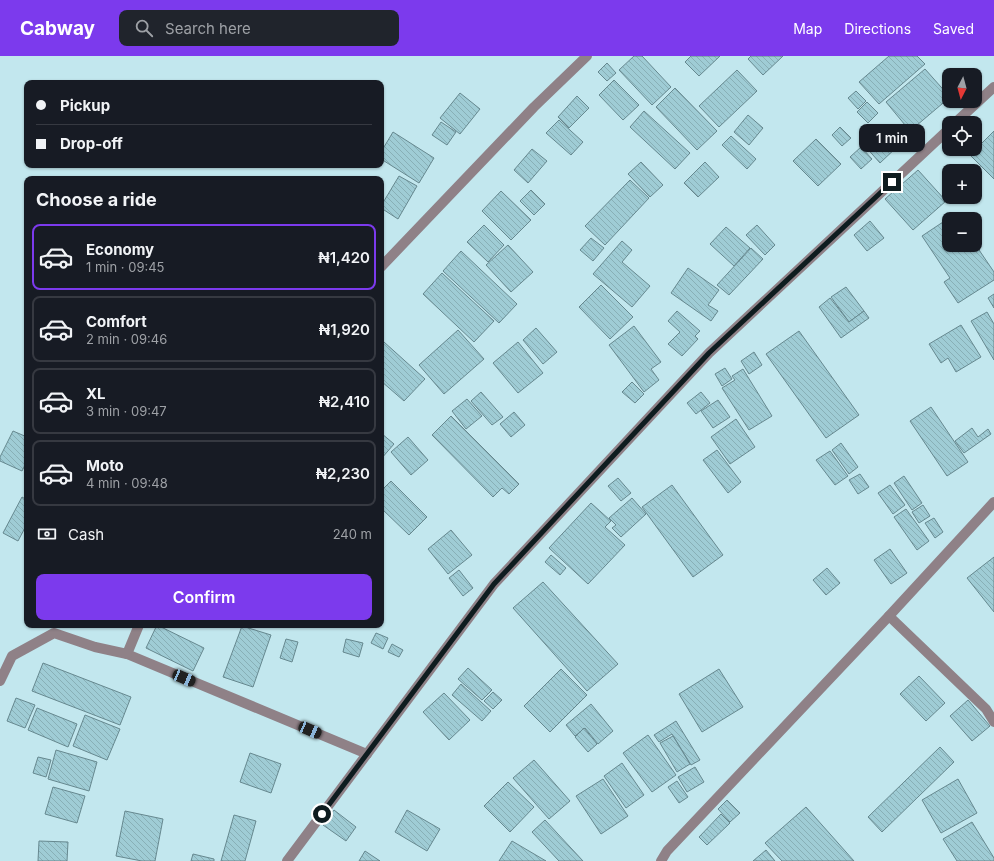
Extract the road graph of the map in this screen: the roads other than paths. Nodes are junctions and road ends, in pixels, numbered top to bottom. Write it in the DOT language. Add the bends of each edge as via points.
graph roads {
  1 [pos="587,56"];
  2 [pos="994,87"];
  3 [pos="963,116"];
  4 [pos="942,136"];
  5 [pos="384,264"];
  6 [pos="994,502"];
  7 [pos="889,616"];
  8 [pos="138,628"];
  9 [pos="127,654"];
  10 [pos="0,681"];
  11 [pos="994,722"];
  12 [pos="367,754"];
  13 [pos="287,861"];
  14 [pos="661,861"];
  1 -- 5 [label="street"];
  2 -- 3 [label="street"];
  4 -- 12 [label="street" via="709,353 494,584"];
  6 -- 7 [label="street"];
  7 -- 11 [label="street" via="986,709"];
  7 -- 14 [label="street" via="667,851"];
  8 -- 9 [label="street"];
  9 -- 10 [label="street" via="95,647 54,633 12,656"];
  9 -- 12 [label="street"];
  12 -- 13 [label="street"];
}
